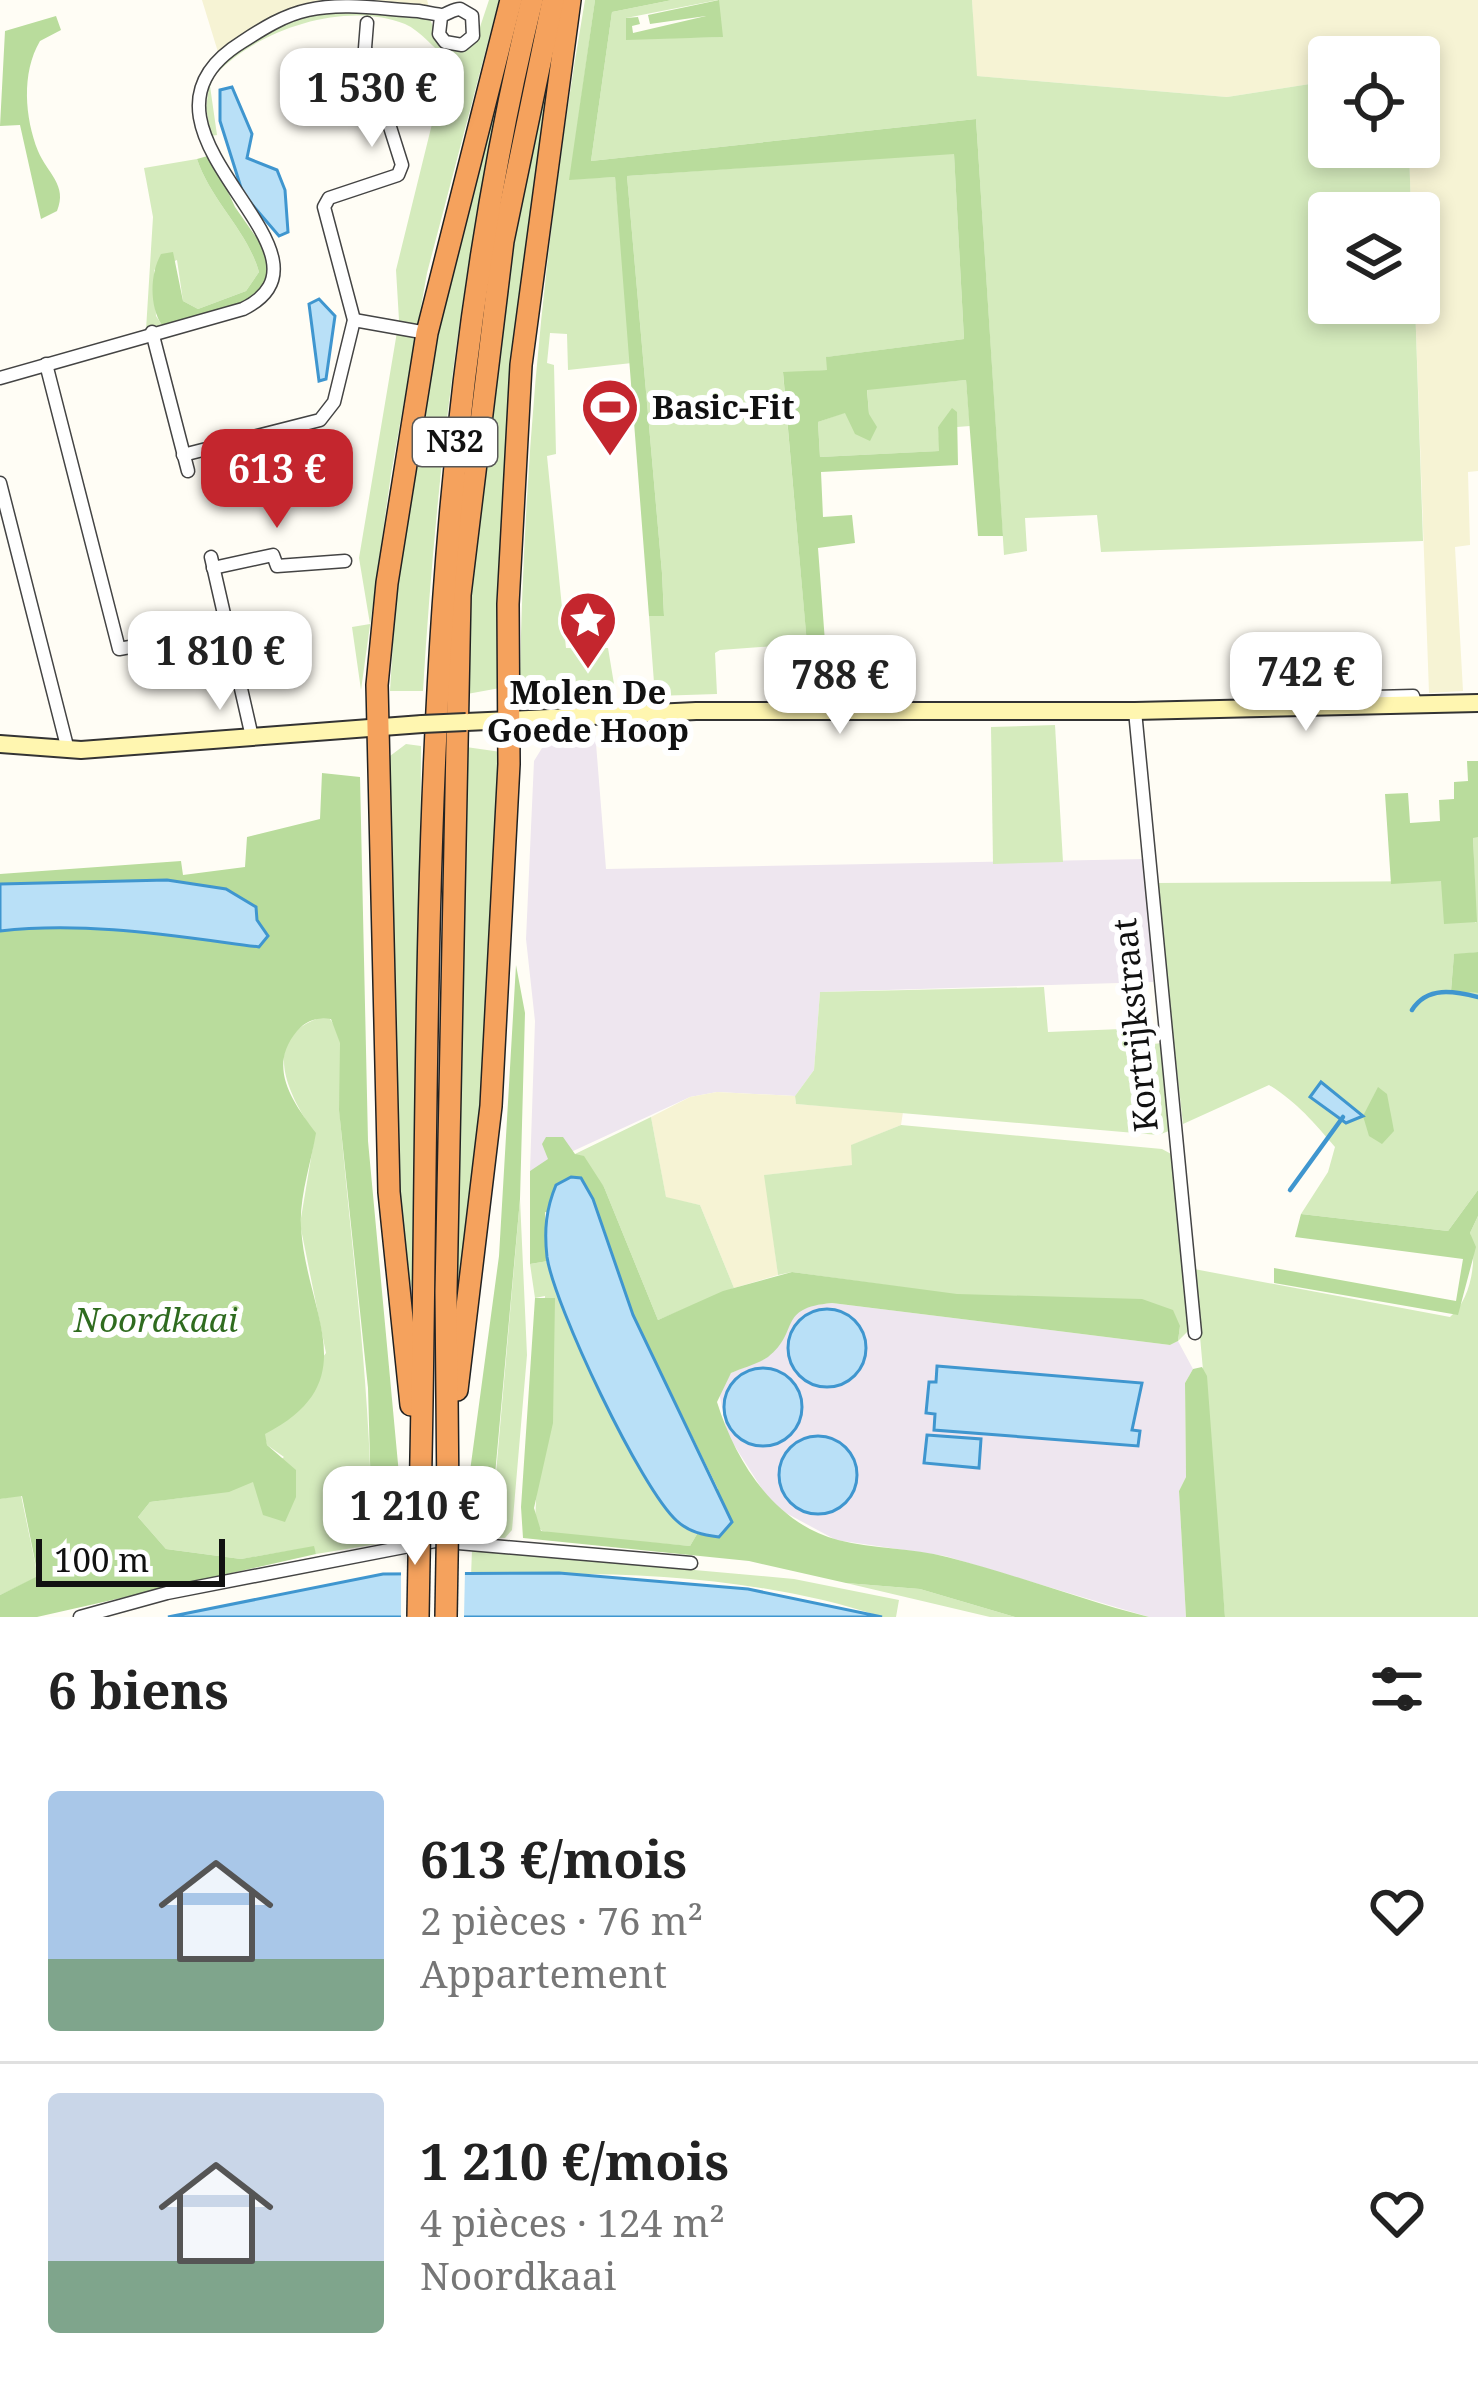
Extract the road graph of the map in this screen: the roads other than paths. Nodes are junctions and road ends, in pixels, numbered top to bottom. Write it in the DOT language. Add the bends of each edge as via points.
graph roads {
  1 [pos="512,0"];
  2 [pos="532,0"];
  3 [pos="553,0"];
  4 [pos="570,0"];
  5 [pos="441,17"];
  6 [pos="368,23"];
  7 [pos="353,320"];
  8 [pos="152,332"];
  9 [pos="427,334"];
  10 [pos="46,364"];
  11 [pos="0,378"];
  12 [pos="183,455"];
  13 [pos="188,470"];
  14 [pos="0,483"];
  15 [pos="345,561"];
  16 [pos="228,629"];
  17 [pos="1477,703"];
  18 [pos="1135,711"];
  19 [pos="509,719"];
  20 [pos="375,724"];
  21 [pos="252,737"];
  22 [pos="0,744"];
  23 [pos="68,750"];
  24 [pos="1196,1333"];
  25 [pos="447,1444"];
  26 [pos="420,1496"];
  27 [pos="692,1563"];
  28 [pos="80,1617"];
  29 [pos="418,1617"];
  30 [pos="446,1617"];
  1 -- 9 [label="highway"];
  2 -- 26 [label="highway, N32" via="482,238 440,597"];
  3 -- 25 [label="highway, N32" via="502,241 460,595"];
  4 -- 19 [label="highway" via="521,364"];
  5 -- 8 [label="street" via="308,10 209,64 200,90 205,130 222,174 274,253 277,278 265,298 243,309"];
  6 -- 7 [label="street" via="365,48 402,165 398,175 329,198 324,207"];
  7 -- 9 [label="street"];
  7 -- 12 [label="street" via="327,416"];
  8 -- 10 [label="street"];
  8 -- 12 [label="street"];
  9 -- 20 [label="highway" via="387,583"];
  10 -- 11 [label="street"];
  10 -- 16 [label="street" via="119,649"];
  12 -- 13 [label="street"];
  14 -- 23 [label="street"];
  15 -- 16 [label="street" via="277,566 273,555 212,562"];
  16 -- 21 [label="street"];
  17 -- 18 [label="main road"];
  18 -- 19 [label="main road"];
  18 -- 24 [label="street, Kortrijkstraat"];
  19 -- 20 [label="main road, bridge"];
  19 -- 25 [label="highway" via="487,1167"];
  20 -- 21 [label="main road"];
  20 -- 26 [label="highway" via="389,1192"];
  21 -- 23 [label="main road"];
  22 -- 23 [label="main road"];
  25 -- 30 [label="highway, N32, bridge"];
  26 -- 29 [label="highway, N32, bridge"];
  27 -- 28 [label="street" via="435,1541"];
}
